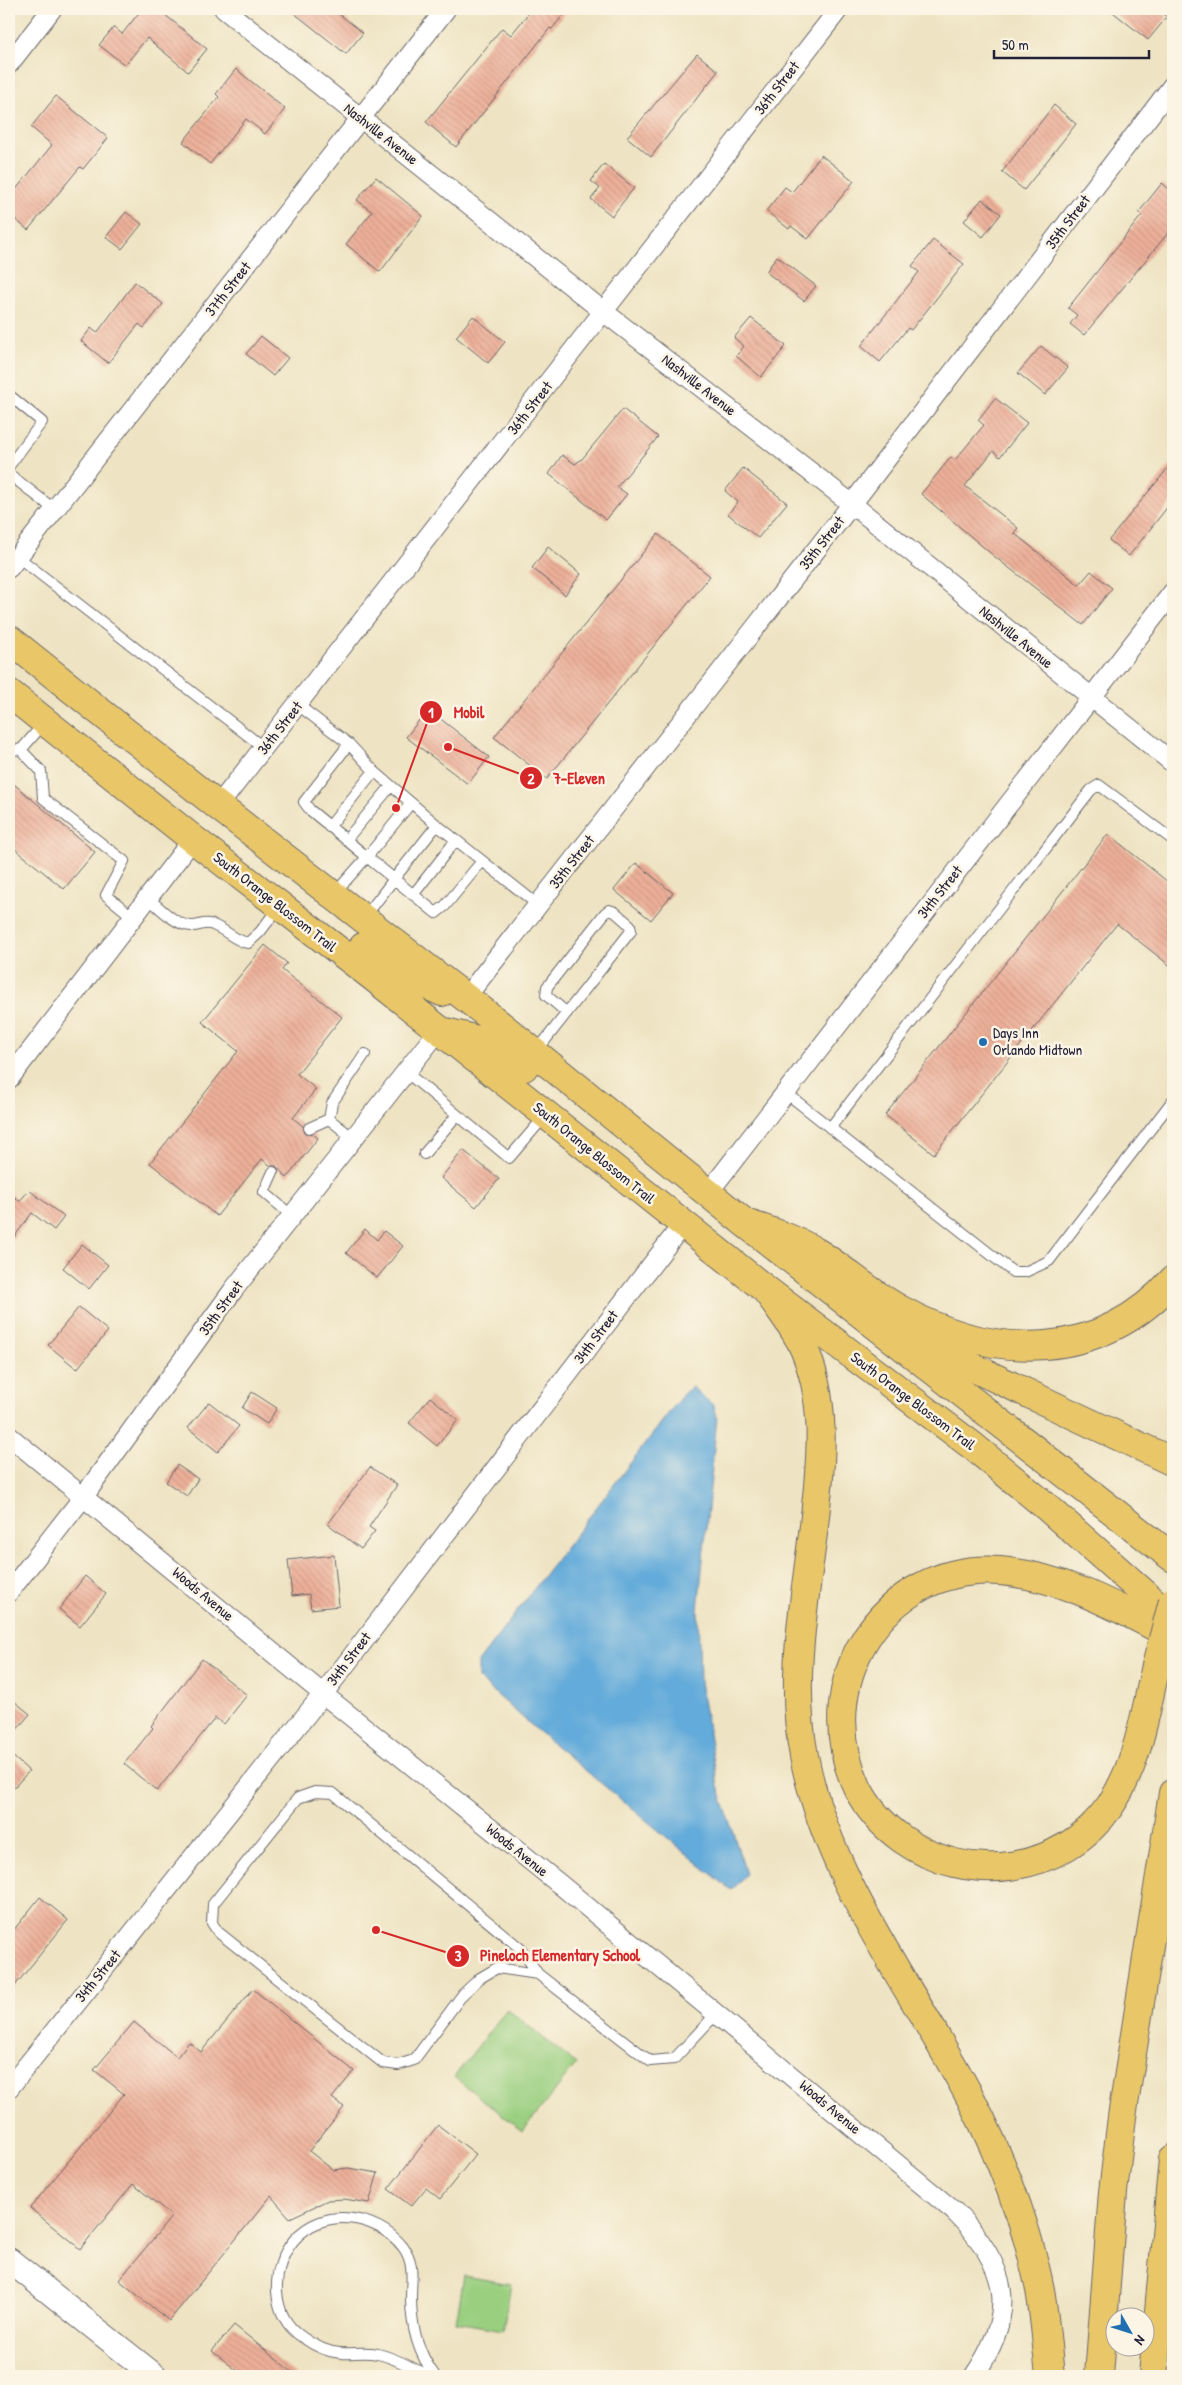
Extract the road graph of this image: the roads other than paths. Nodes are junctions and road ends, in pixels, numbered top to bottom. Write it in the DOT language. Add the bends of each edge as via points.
graph roads {
  1 [pos="52,9"];
  2 [pos="224,9"];
  3 [pos="446,9"];
  4 [pos="839,9"];
  5 [pos="9,64"];
  6 [pos="1173,85"];
  7 [pos="361,118"];
  8 [pos="604,312"];
  9 [pos="9,395"];
  10 [pos="9,466"];
  11 [pos="9,474"];
  12 [pos="852,504"];
  13 [pos="55,510"];
  14 [pos="13,563"];
  15 [pos="1173,592"];
  16 [pos="9,639"];
  17 [pos="9,693"];
  18 [pos="1091,697"];
  19 [pos="298,705"];
  20 [pos="45,722"];
  21 [pos="349,744"];
  22 [pos="264,748"];
  23 [pos="9,749"];
  24 [pos="21,750"];
  25 [pos="1173,763"];
  26 [pos="374,771"];
  27 [pos="391,786"];
  28 [pos="411,803"];
  29 [pos="218,806"];
  30 [pos="437,825"];
  31 [pos="329,826"];
  32 [pos="193,839"];
  33 [pos="346,840"];
  34 [pos="456,840"];
  35 [pos="1173,840"];
  36 [pos="367,857"];
  37 [pos="482,861"];
  38 [pos="238,873"];
  39 [pos="394,879"];
  40 [pos="334,895"];
  41 [pos="413,895"];
  42 [pos="148,898"];
  43 [pos="538,905"];
  44 [pos="280,906"];
  45 [pos="133,917"];
  46 [pos="364,918"];
  47 [pos="466,997"];
  48 [pos="566,1013"];
  49 [pos="439,1030"];
  50 [pos="535,1053"];
  51 [pos="365,1054"];
  52 [pos="406,1072"];
  53 [pos="9,1079"];
  54 [pos="785,1092"];
  55 [pos="1173,1100"];
  56 [pos="457,1115"];
  57 [pos="546,1115"];
  58 [pos="330,1119"];
  59 [pos="309,1128"];
  60 [pos="830,1128"];
  61 [pos="353,1138"];
  62 [pos="424,1154"];
  63 [pos="273,1172"];
  64 [pos="708,1193"];
  65 [pos="292,1216"];
  66 [pos="745,1223"];
  67 [pos="683,1224"];
  68 [pos="788,1255"];
  69 [pos="1173,1280"];
  70 [pos="765,1289"];
  71 [pos="9,1436"];
  72 [pos="1173,1462"];
  73 [pos="84,1496"];
  74 [pos="1173,1558"];
  75 [pos="9,1592"];
  76 [pos="1173,1601"];
  77 [pos="1173,1619"];
  78 [pos="1173,1636"];
  79 [pos="323,1694"];
  80 [pos="1173,1793"];
  81 [pos="1173,1848"];
  82 [pos="1150,1929"];
  83 [pos="538,1974"];
  84 [pos="717,2013"];
  85 [pos="9,2088"];
  86 [pos="1173,2159"];
  87 [pos="9,2260"];
  88 [pos="155,2376"];
  89 [pos="430,2376"];
  90 [pos="435,2376"];
  91 [pos="974,2376"];
  92 [pos="1050,2376"];
  93 [pos="1099,2376"];
  94 [pos="1153,2376"];
  1 -- 5 [label="street"];
  2 -- 7 [label="street, Nashville Avenue"];
  3 -- 7 [label="street, 37th Street"];
  4 -- 8 [label="street, 36th Street"];
  6 -- 12 [label="street, 35th Street"];
  7 -- 8 [label="street, Nashville Avenue"];
  7 -- 13 [label="street, 37th Street"];
  8 -- 12 [label="street, Nashville Avenue"];
  8 -- 19 [label="street, 36th Street"];
  9 -- 10 [label="lane" via="42,422"];
  11 -- 13 [label="lane"];
  12 -- 18 [label="street, Nashville Avenue"];
  12 -- 43 [label="street, 35th Street"];
  13 -- 14 [label="street, 37th Street"];
  14 -- 22 [label="lane"];
  15 -- 18 [label="street, 34th Street"];
  16 -- 29 [label="main road"];
  17 -- 20 [label="main road, South Orange Blossom Trail"];
  18 -- 25 [label="street, Nashville Avenue"];
  18 -- 54 [label="street, 34th Street"];
  19 -- 21 [label="lane"];
  19 -- 22 [label="street, 36th Street"];
  20 -- 24 [label="lane"];
  20 -- 32 [label="main road, South Orange Blossom Trail"];
  21 -- 26 [label="lane"];
  21 -- 31 [label="lane" via="304,802"];
  22 -- 29 [label="street, 36th Street"];
  23 -- 24 [label="lane"];
  24 -- 45 [label="lane" via="41,771 43,798 124,861 106,895"];
  26 -- 27 [label="lane"];
  26 -- 31 [label="lane"];
  27 -- 28 [label="lane"];
  27 -- 33 [label="lane"];
  28 -- 30 [label="lane"];
  28 -- 36 [label="lane"];
  29 -- 40 [label="main road"];
  30 -- 34 [label="lane"];
  30 -- 39 [label="lane"];
  31 -- 33 [label="lane"];
  32 -- 38 [label="main road, South Orange Blossom Trail"];
  32 -- 42 [label="street"];
  33 -- 36 [label="lane"];
  34 -- 37 [label="lane"];
  34 -- 41 [label="lane"];
  35 -- 60 [label="lane" via="1099,785 1091,790"];
  36 -- 39 [label="lane"];
  36 -- 40 [label="lane"];
  37 -- 41 [label="lane" via="446,906 436,913"];
  37 -- 43 [label="lane"];
  38 -- 44 [label="main road, South Orange Blossom Trail"];
  38 -- 47 [label="main road" via="291,892 402,974 433,989"];
  39 -- 41 [label="lane"];
  39 -- 46 [label="lane"];
  40 -- 46 [label="main road"];
  42 -- 44 [label="lane" via="181,924 192,927 205,922 248,943"];
  42 -- 45 [label="street"];
  43 -- 47 [label="street, 35th Street"];
  44 -- 49 [label="main road, South Orange Blossom Trail"];
  45 -- 53 [label="street"];
  46 -- 47 [label="main road"];
  47 -- 50 [label="main road"];
  48 -- 48 [label="lane" via="631,930 630,925 615,912 609,910 605,913 547,987 546,994"];
  48 -- 50 [label="lane"];
  49 -- 52 [label="street, 35th Street"];
  49 -- 57 [label="main road, South Orange Blossom Trail"];
  49 -- 64 [label="main road" via="495,1044 645,1161"];
  50 -- 64 [label="main road"];
  51 -- 58 [label="lane" via="332,1103"];
  52 -- 56 [label="lane"];
  52 -- 61 [label="street, 35th Street"];
  54 -- 60 [label="lane"];
  54 -- 64 [label="street, 34th Street"];
  55 -- 60 [label="lane" via="1048,1261 1025,1272 1013,1272"];
  56 -- 57 [label="lane" via="510,1158"];
  56 -- 62 [label="lane"];
  57 -- 67 [label="main road, South Orange Blossom Trail"];
  58 -- 59 [label="lane"];
  58 -- 61 [label="lane"];
  61 -- 65 [label="street, 35th Street"];
  63 -- 65 [label="lane" via="264,1192"];
  64 -- 66 [label="main road"];
  65 -- 73 [label="street, 35th Street" via="234,1289"];
  66 -- 68 [label="main road"];
  66 -- 69 [label="main road" via="787,1237 818,1253 912,1316 995,1344 1051,1346 1098,1334 1141,1311"];
  67 -- 70 [label="main road, South Orange Blossom Trail"];
  67 -- 79 [label="street, 34th Street"];
  68 -- 72 [label="main road" via="936,1348"];
  68 -- 74 [label="main road"];
  70 -- 77 [label="main road, South Orange Blossom Trail" via="974,1447"];
  70 -- 92 [label="main road" via="801,1343 811,1370 821,1423 819,1478 797,1682 799,1724 814,1796 850,1889 971,2099 1001,2164 1026,2232 1040,2290"];
  71 -- 73 [label="street, Woods Avenue"];
  73 -- 75 [label="street, 35th Street"];
  73 -- 79 [label="street, Woods Avenue"];
  76 -- 78 [label="main road, bridge" via="1156,1666 1134,1758 1116,1796 1097,1822 1065,1847 1038,1860 1010,1867 955,1864 926,1854 883,1823 863,1799 851,1774 842,1720 853,1662 875,1624 925,1584 975,1571 1024,1575 1084,1592"];
  79 -- 84 [label="street, Woods Avenue"];
  79 -- 85 [label="street, 34th Street"];
  80 -- 82 [label="main road"];
  81 -- 82 [label="main road"];
  82 -- 93 [label="main road" via="1113,2192"];
  83 -- 83 [label="lane" via="521,1949 333,1794 315,1792 298,1798 213,1904 212,1923 218,1932 383,2063 414,2060 463,1994 497,1968"];
  83 -- 84 [label="lane" via="650,2060 674,2059"];
  84 -- 91 [label="street, Woods Avenue" via="976,2232 991,2255 1002,2284 1002,2312 998,2330"];
  86 -- 94 [label="main road"];
  87 -- 88 [label="street"];
  89 -- 90 [label="lane" via="377,2354 339,2353 317,2346 288,2324 275,2291 278,2273 294,2240 325,2220 340,2217 370,2222 387,2231 404,2248 411,2263 412,2322 419,2351"];
}
